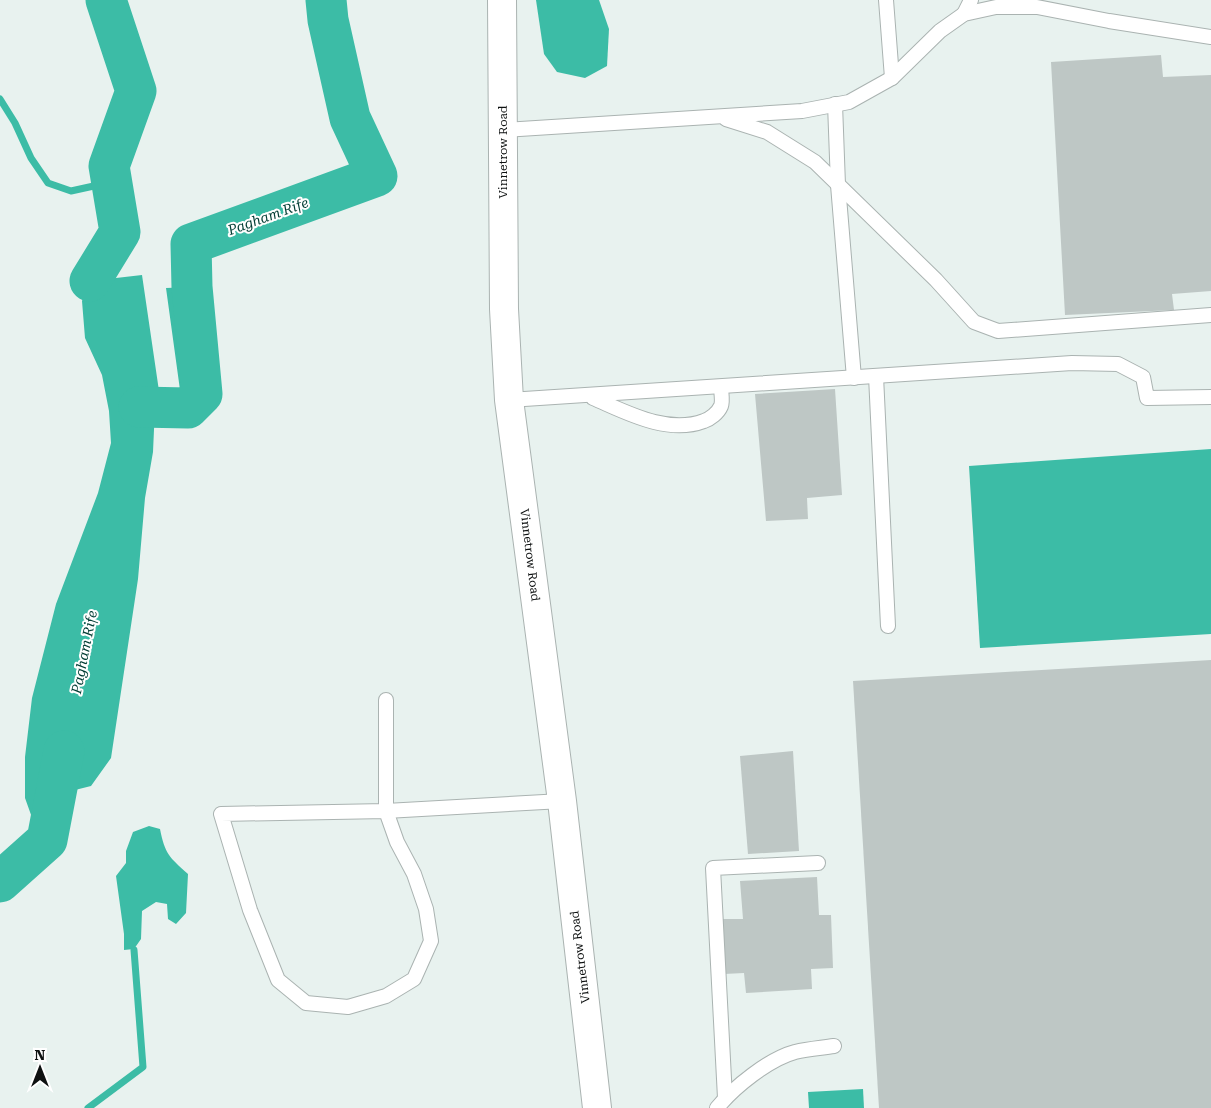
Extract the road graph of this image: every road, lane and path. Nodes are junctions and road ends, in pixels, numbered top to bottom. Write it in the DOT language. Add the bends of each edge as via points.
graph roads {
  1 [pos="502,0"];
  2 [pos="886,0"];
  3 [pos="971,0"];
  4 [pos="1010,0"];
  5 [pos="996,7"];
  6 [pos="964,14"];
  7 [pos="1211,37"];
  8 [pos="892,78"];
  9 [pos="835,104"];
  10 [pos="718,116"];
  11 [pos="503,130"];
  12 [pos="838,185"];
  13 [pos="1211,315"];
  14 [pos="876,376"];
  15 [pos="854,378"];
  16 [pos="722,387"];
  17 [pos="590,396"];
  18 [pos="1211,397"];
  19 [pos="509,400"];
  20 [pos="888,626"];
  21 [pos="386,700"];
  22 [pos="562,802"];
  23 [pos="386,811"];
  24 [pos="818,863"];
  25 [pos="834,1046"];
  26 [pos="721,1103"];
  27 [pos="597,1108"];
  1 -- 11 [label="street, Vinnetrow Road"];
  2 -- 8 [label="lane"];
  3 -- 6 [label="lane"];
  4 -- 5 [label="lane"];
  5 -- 6 [label="lane"];
  5 -- 7 [label="lane" via="1037,7"];
  6 -- 8 [label="lane" via="940,31"];
  8 -- 9 [label="lane" via="849,102"];
  9 -- 10 [label="lane" via="802,111"];
  9 -- 12 [label="lane"];
  10 -- 11 [label="lane"];
  10 -- 12 [label="lane" via="767,132 815,162"];
  11 -- 19 [label="street, Vinnetrow Road" via="504,309"];
  12 -- 13 [label="lane" via="936,280 974,322 998,331"];
  12 -- 15 [label="lane"];
  14 -- 15 [label="lane"];
  14 -- 18 [label="lane" via="1072,362 1118,364 1143,377 1147,398"];
  14 -- 20 [label="lane"];
  15 -- 16 [label="lane"];
  16 -- 17 [label="lane"];
  16 -- 17 [label="lane" via="721,406 710,419 692,426 669,426"];
  17 -- 19 [label="lane"];
  19 -- 22 [label="street, Vinnetrow Road"];
  21 -- 23 [label="lane"];
  22 -- 23 [label="lane"];
  22 -- 27 [label="street, Vinnetrow Road"];
  23 -- 23 [label="lane" via="397,842 414,874 426,909 431,941 414,979 386,996 348,1007 306,1003 278,980 250,910 221,814"];
  24 -- 26 [label="lane" via="713,868"];
  25 -- 26 [label="lane" via="794,1052 763,1068"];
}
